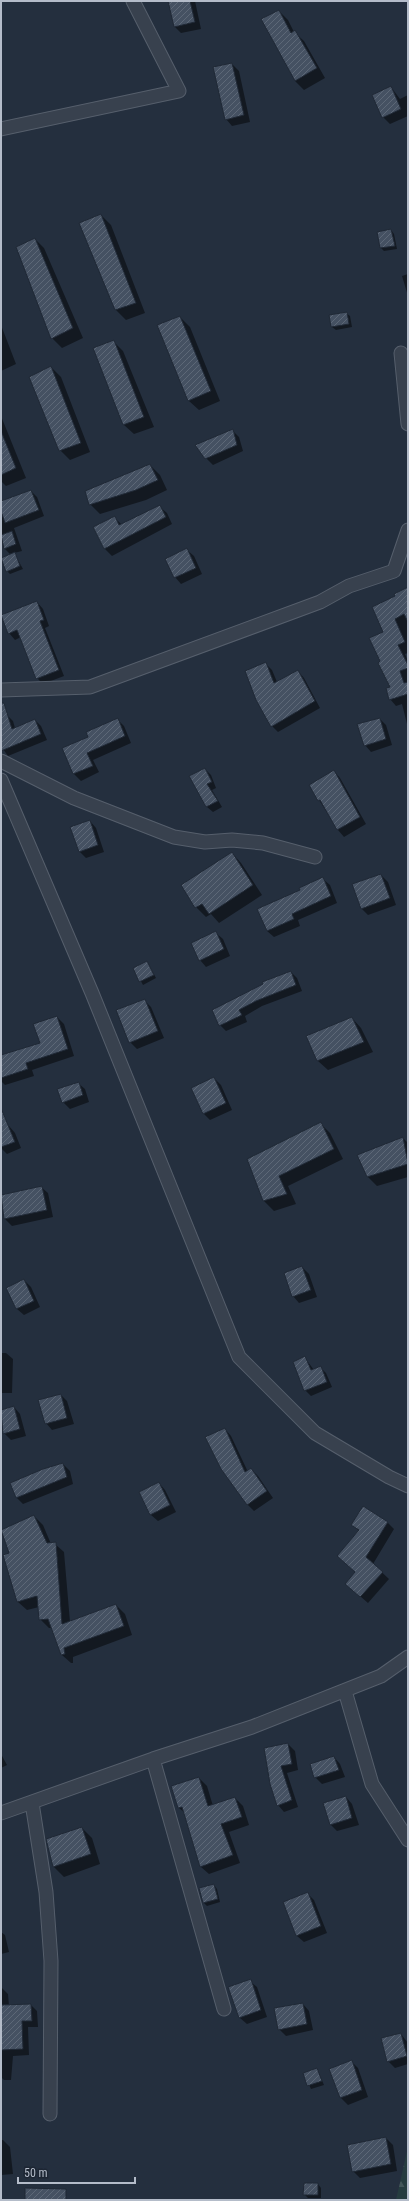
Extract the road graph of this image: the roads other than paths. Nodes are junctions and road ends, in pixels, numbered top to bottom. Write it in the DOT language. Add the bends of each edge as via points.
graph roads {
  1 [pos="132,1"];
  2 [pos="1,129"];
  3 [pos="401,353"];
  4 [pos="408,424"];
  5 [pos="408,530"];
  6 [pos="1,690"];
  7 [pos="1,761"];
  8 [pos="1,780"];
  9 [pos="315,857"];
  10 [pos="408,1486"];
  11 [pos="408,1657"];
  12 [pos="346,1691"];
  13 [pos="153,1759"];
  14 [pos="32,1803"];
  15 [pos="1,1813"];
  16 [pos="408,1840"];
  17 [pos="224,2009"];
  18 [pos="50,2114"];
  1 -- 2 [label="street" via="179,91"];
  3 -- 4 [label="street"];
  5 -- 6 [label="street" via="394,571 348,586 320,602 90,687"];
  7 -- 9 [label="street" via="74,798 174,837 205,842 232,840 263,843"];
  8 -- 10 [label="street" via="92,992 239,1357 315,1433"];
  11 -- 12 [label="street" via="381,1676"];
  12 -- 13 [label="street" via="252,1727"];
  12 -- 16 [label="street" via="372,1784"];
  13 -- 14 [label="street"];
  13 -- 17 [label="street"];
  14 -- 15 [label="street"];
  14 -- 18 [label="street" via="46,1892 49,1938"];
}
